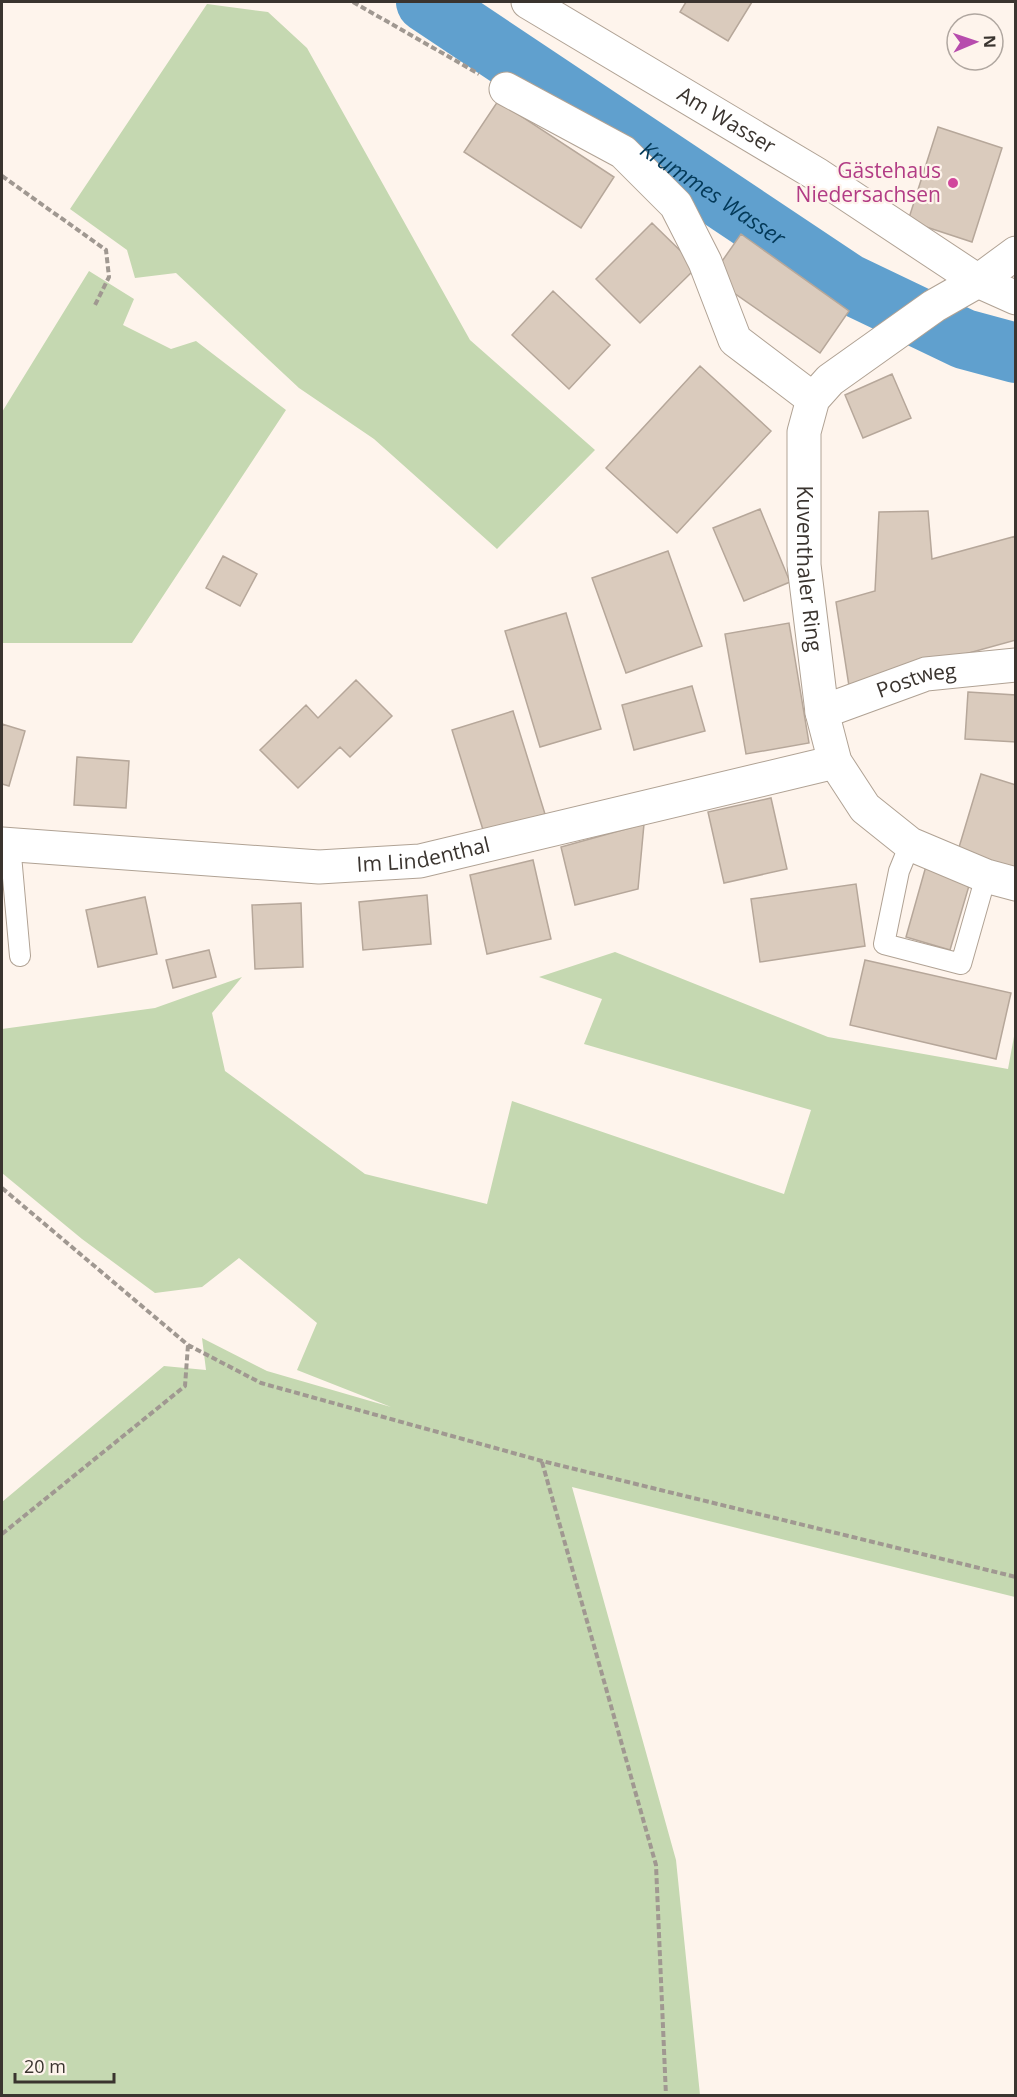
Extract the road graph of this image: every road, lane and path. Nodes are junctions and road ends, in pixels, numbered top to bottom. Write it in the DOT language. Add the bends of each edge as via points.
graph roads {
  1 [pos="353,2"];
  2 [pos="528,2"];
  3 [pos="506,89"];
  4 [pos="2,176"];
  5 [pos="1016,253"];
  6 [pos="978,281"];
  7 [pos="1016,298"];
  8 [pos="95,305"];
  9 [pos="813,399"];
  10 [pos="1016,665"];
  11 [pos="822,712"];
  12 [pos="835,762"];
  13 [pos="6,844"];
  14 [pos="910,844"];
  15 [pos="1001,880"];
  16 [pos="20,956"];
  17 [pos="2,1188"];
  18 [pos="188,1346"];
  19 [pos="542,1461"];
  20 [pos="2,1534"];
  21 [pos="1016,1577"];
  22 [pos="666,2096"];
  1 -- 3 [label="path"];
  2 -- 6 [label="street, Am Wasser" via="818,175"];
  3 -- 9 [label="street" via="623,152 676,205 705,262 735,340"];
  4 -- 8 [label="path" via="106,250 109,277"];
  5 -- 6 [label="street, Kuventhaler Ring"];
  6 -- 7 [label="street, Am Wasser"];
  6 -- 9 [label="street, Kuventhaler Ring" via="934,306 830,380"];
  9 -- 11 [label="street, Kuventhaler Ring" via="804,432 804,566"];
  10 -- 11 [label="street, Postweg" via="926,674"];
  11 -- 12 [label="street, Kuventhaler Ring"];
  12 -- 13 [label="street, Im Lindenthal" via="420,861 319,867"];
  12 -- 14 [label="street, Kuventhaler Ring" via="865,808"];
  13 -- 16 [label="lane"];
  14 -- 15 [label="street, Kuventhaler Ring"];
  14 -- 15 [label="lane" via="899,871 884,944 961,964"];
  17 -- 18 [label="path"];
  18 -- 19 [label="path" via="261,1383"];
  18 -- 20 [label="path" via="186,1386"];
  19 -- 21 [label="path"];
  19 -- 22 [label="path" via="656,1865"];
}
